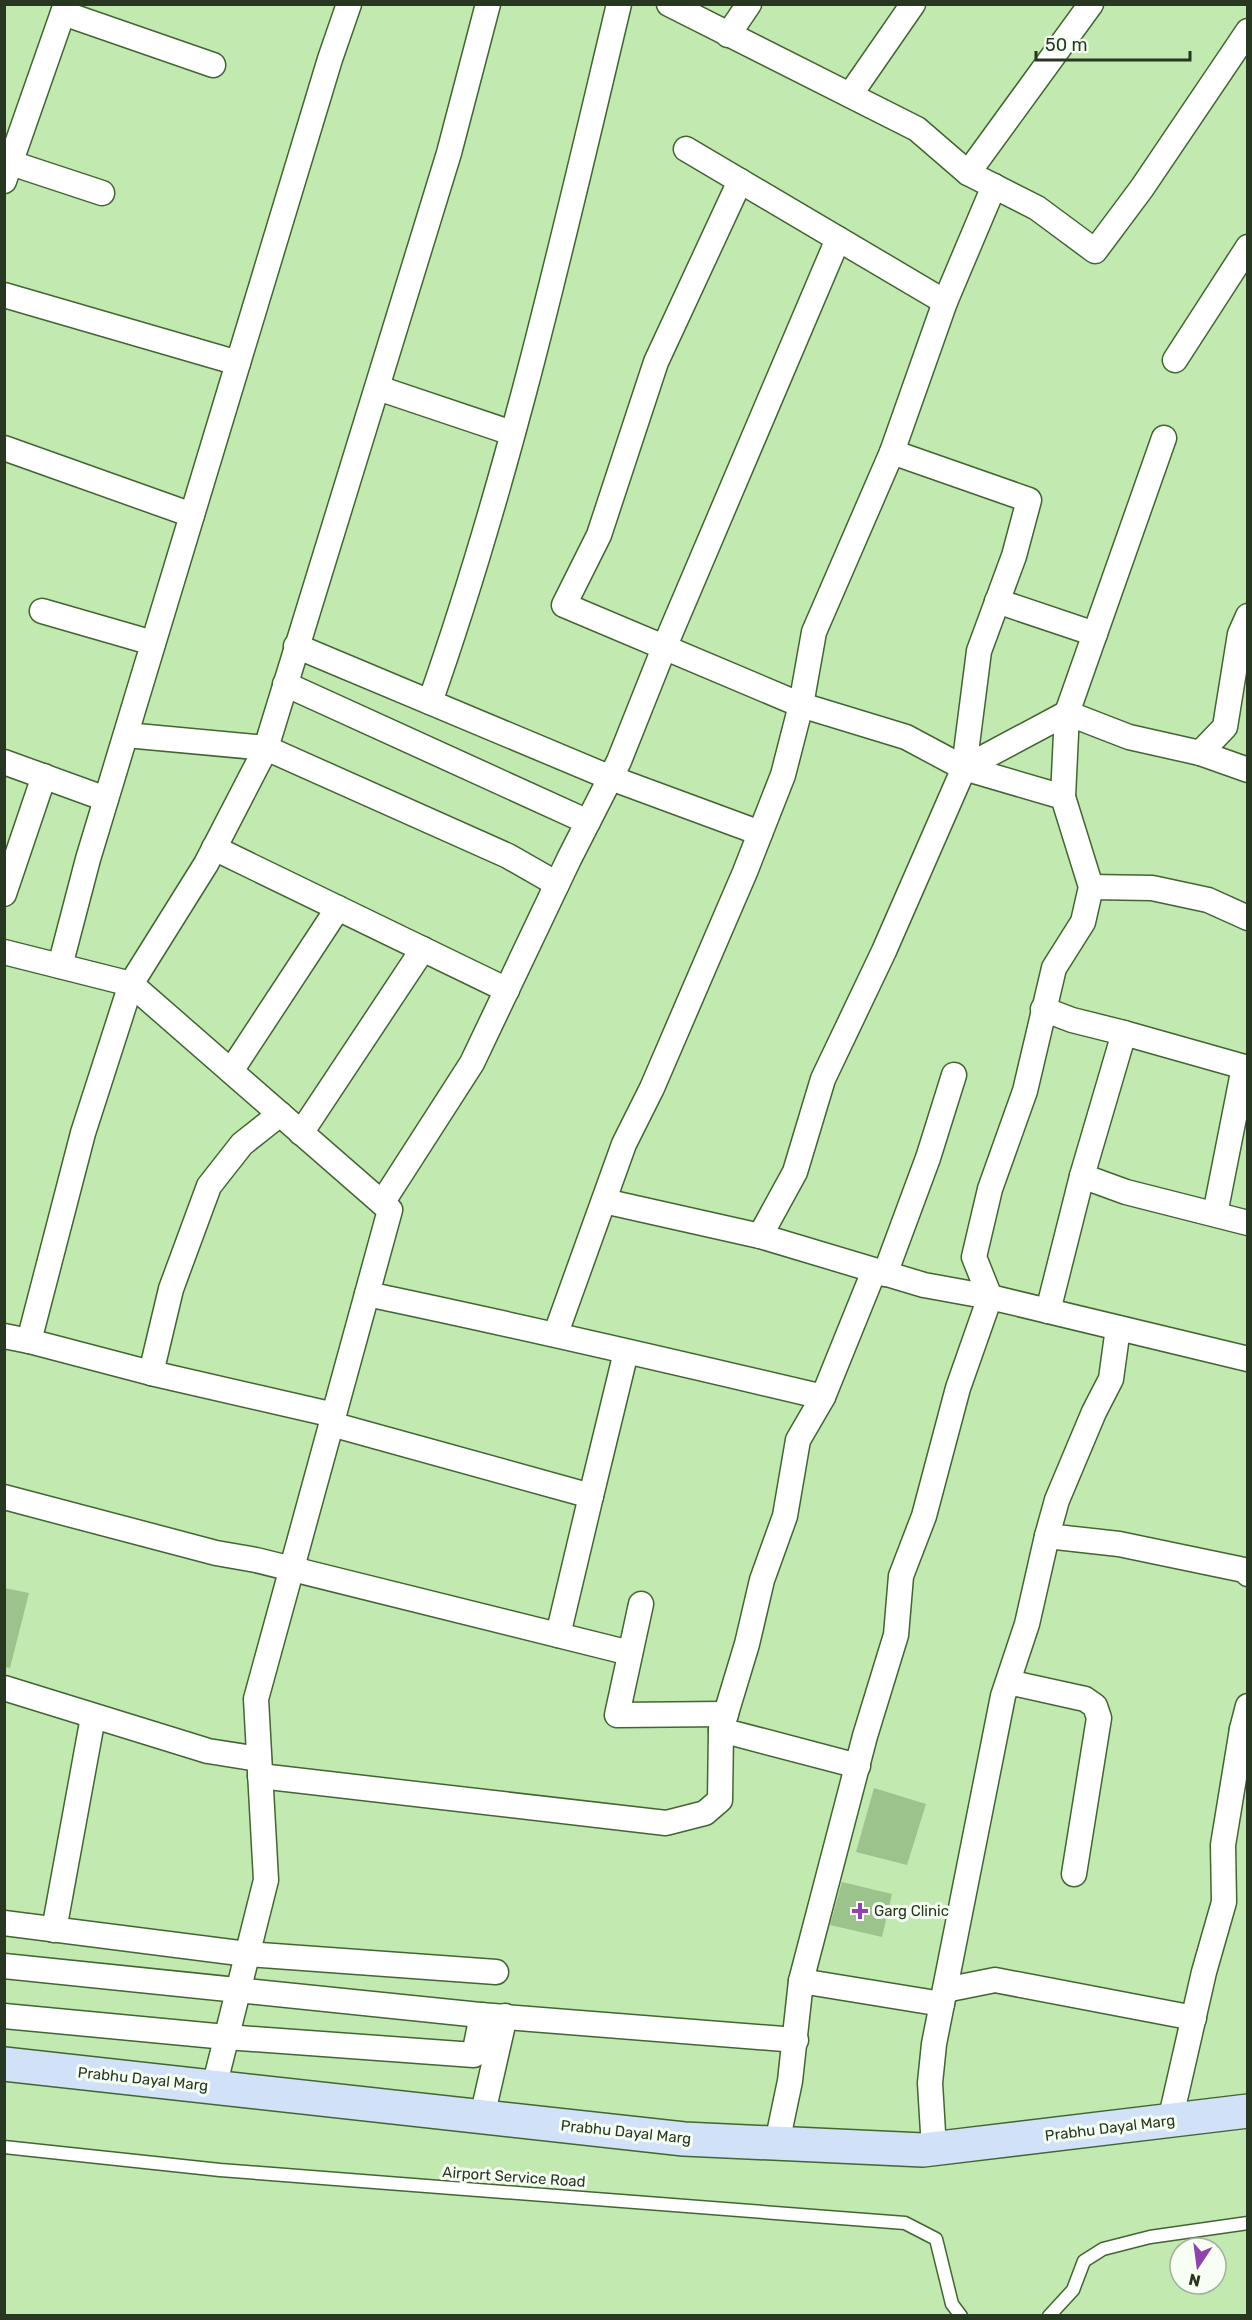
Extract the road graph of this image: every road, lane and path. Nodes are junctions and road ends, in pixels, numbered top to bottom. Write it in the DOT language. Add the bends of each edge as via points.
graph roads {
  1 [pos="350,4"];
  2 [pos="620,4"];
  3 [pos="669,4"];
  4 [pos="749,4"];
  5 [pos="913,4"];
  6 [pos="1091,4"];
  7 [pos="481,7"];
  8 [pos="64,9"];
  9 [pos="1248,31"];
  10 [pos="728,35"];
  11 [pos="213,65"];
  12 [pos="850,95"];
  13 [pos="686,149"];
  14 [pos="8,172"];
  15 [pos="968,173"];
  16 [pos="740,181"];
  17 [pos="994,186"];
  18 [pos="102,193"];
  19 [pos="838,239"];
  20 [pos="1248,247"];
  21 [pos="4,295"];
  22 [pos="945,303"];
  23 [pos="1175,360"];
  24 [pos="238,363"];
  25 [pos="378,388"];
  26 [pos="512,433"];
  27 [pos="1164,438"];
  28 [pos="892,452"];
  29 [pos="6,454"];
  30 [pos="192,515"];
  31 [pos="997,601"];
  32 [pos="42,611"];
  33 [pos="1248,616"];
  34 [pos="1095,634"];
  35 [pos="153,643"];
  36 [pos="296,646"];
  37 [pos="664,648"];
  38 [pos="285,684"];
  39 [pos="430,702"];
  40 [pos="801,705"];
  41 [pos="1067,713"];
  42 [pos="126,735"];
  43 [pos="266,748"];
  44 [pos="1200,753"];
  45 [pos="4,762"];
  46 [pos="964,768"];
  47 [pos="1248,770"];
  48 [pos="44,776"];
  49 [pos="611,778"];
  50 [pos="1063,797"];
  51 [pos="106,799"];
  52 [pos="588,822"];
  53 [pos="760,833"];
  54 [pos="214,848"];
  55 [pos="557,884"];
  56 [pos="1091,887"];
  57 [pos="4,894"];
  58 [pos="338,908"];
  59 [pos="1248,918"];
  60 [pos="423,949"];
  61 [pos="4,952"];
  62 [pos="60,966"];
  63 [pos="131,984"];
  64 [pos="507,990"];
  65 [pos="1043,1009"];
  66 [pos="1124,1033"];
  67 [pos="1246,1068"];
  68 [pos="231,1071"];
  69 [pos="954,1075"];
  70 [pos="280,1114"];
  71 [pos="302,1133"];
  72 [pos="1082,1176"];
  73 [pos="604,1201"];
  74 [pos="382,1203"];
  75 [pos="1215,1214"];
  76 [pos="1248,1223"];
  77 [pos="760,1236"];
  78 [pos="880,1272"];
  79 [pos="367,1294"];
  80 [pos="990,1297"];
  81 [pos="1048,1311"];
  82 [pos="1118,1328"];
  83 [pos="556,1333"];
  84 [pos="4,1335"];
  85 [pos="29,1341"];
  86 [pos="626,1352"];
  87 [pos="1248,1359"];
  88 [pos="151,1373"];
  89 [pos="823,1397"];
  90 [pos="332,1420"];
  91 [pos="591,1496"];
  92 [pos="4,1497"];
  93 [pos="1047,1536"];
  94 [pos="291,1569"];
  95 [pos="1248,1574"];
  96 [pos="641,1604"];
  97 [pos="558,1635"];
  98 [pos="630,1653"];
  99 [pos="1008,1682"];
  100 [pos="4,1688"];
  101 [pos="1248,1706"];
  102 [pos="93,1717"];
  103 [pos="724,1722"];
  104 [pos="1245,1729"];
  105 [pos="858,1766"];
  106 [pos="260,1767"];
  107 [pos="1074,1874"];
  108 [pos="4,1923"];
  109 [pos="54,1930"];
  110 [pos="247,1954"];
  111 [pos="4,1966"];
  112 [pos="496,1972"];
  113 [pos="801,1981"];
  114 [pos="238,1990"];
  115 [pos="943,1997"];
  116 [pos="4,2016"];
  117 [pos="494,2016"];
  118 [pos="1194,2018"];
  119 [pos="226,2037"];
  120 [pos="796,2040"];
  121 [pos="4,2064"];
  122 [pos="214,2087"];
  123 [pos="1248,2111"];
  124 [pos="482,2117"];
  125 [pos="1170,2121"];
  126 [pos="777,2143"];
  127 [pos="4,2147"];
  128 [pos="934,2149"];
  129 [pos="1248,2223"];
  130 [pos="961,2316"];
  131 [pos="1049,2316"];
  1 -- 24 [label="street"];
  2 -- 26 [label="street"];
  3 -- 10 [label="street"];
  4 -- 10 [label="street"];
  5 -- 12 [label="street"];
  6 -- 15 [label="street"];
  7 -- 25 [label="street" via="449,153"];
  8 -- 11 [label="street"];
  8 -- 14 [label="street"];
  9 -- 17 [label="street" via="1095,251 1038,208"];
  10 -- 12 [label="street"];
  12 -- 15 [label="street" via="917,129"];
  13 -- 16 [label="street"];
  14 -- 18 [label="street"];
  15 -- 17 [label="street"];
  16 -- 19 [label="street"];
  16 -- 37 [label="street" via="656,362 599,535 564,605"];
  17 -- 22 [label="street"];
  19 -- 22 [label="street"];
  19 -- 37 [label="street"];
  20 -- 23 [label="street"];
  21 -- 24 [label="street"];
  22 -- 28 [label="street"];
  24 -- 30 [label="street"];
  25 -- 26 [label="street"];
  25 -- 36 [label="street"];
  26 -- 39 [label="street" via="467,595"];
  27 -- 34 [label="street"];
  28 -- 31 [label="street" via="1029,500"];
  28 -- 40 [label="street" via="814,632"];
  29 -- 30 [label="street"];
  30 -- 35 [label="street"];
  31 -- 34 [label="street"];
  31 -- 46 [label="street" via="979,651"];
  32 -- 35 [label="street"];
  33 -- 44 [label="street" via="1239,634 1225,727"];
  34 -- 41 [label="street"];
  35 -- 42 [label="street"];
  36 -- 38 [label="street"];
  36 -- 39 [label="street"];
  37 -- 40 [label="street"];
  37 -- 49 [label="street"];
  38 -- 43 [label="street"];
  38 -- 52 [label="street"];
  39 -- 49 [label="street"];
  40 -- 46 [label="street" via="906,737"];
  40 -- 53 [label="street" via="783,775"];
  41 -- 44 [label="street" via="1129,737"];
  41 -- 46 [label="street"];
  41 -- 50 [label="street"];
  42 -- 43 [label="street"];
  42 -- 51 [label="street"];
  43 -- 54 [label="street"];
  43 -- 55 [label="street" via="508,856"];
  44 -- 47 [label="street"];
  45 -- 48 [label="street"];
  46 -- 50 [label="street"];
  46 -- 77 [label="street" via="823,1078 795,1172"];
  48 -- 51 [label="street"];
  48 -- 57 [label="street"];
  49 -- 52 [label="street"];
  49 -- 53 [label="street"];
  50 -- 56 [label="street"];
  51 -- 62 [label="street"];
  52 -- 55 [label="street"];
  53 -- 73 [label="street" via="652,1088 624,1144"];
  54 -- 58 [label="street"];
  54 -- 63 [label="street"];
  55 -- 64 [label="street"];
  56 -- 59 [label="street" via="1152,888 1209,900"];
  56 -- 65 [label="street" via="1083,922 1053,968"];
  58 -- 60 [label="street"];
  58 -- 68 [label="street"];
  60 -- 64 [label="street"];
  60 -- 71 [label="street"];
  61 -- 62 [label="street"];
  62 -- 63 [label="street"];
  63 -- 68 [label="street"];
  63 -- 85 [label="street" via="83,1133"];
  64 -- 74 [label="street" via="472,1063"];
  65 -- 66 [label="street"];
  65 -- 80 [label="street" via="1025,1091 990,1189 974,1257"];
  66 -- 67 [label="street"];
  66 -- 72 [label="street"];
  67 -- 75 [label="street"];
  68 -- 70 [label="street"];
  69 -- 78 [label="street" via="928,1158"];
  70 -- 71 [label="street"];
  70 -- 88 [label="street" via="242,1144 209,1186 171,1289"];
  71 -- 74 [label="street"];
  72 -- 75 [label="street" via="1126,1192"];
  72 -- 81 [label="street"];
  73 -- 77 [label="street"];
  73 -- 83 [label="street"];
  74 -- 79 [label="street" via="390,1210"];
  75 -- 76 [label="street"];
  77 -- 78 [label="street"];
  78 -- 80 [label="street"];
  78 -- 89 [label="street"];
  79 -- 83 [label="street"];
  79 -- 90 [label="street"];
  80 -- 81 [label="street"];
  80 -- 105 [label="street" via="958,1388 924,1516 901,1576 896,1635"];
  81 -- 82 [label="street"];
  82 -- 87 [label="street"];
  82 -- 93 [label="street" via="1111,1379 1057,1500"];
  83 -- 86 [label="street"];
  84 -- 85 [label="street"];
  85 -- 88 [label="street"];
  86 -- 89 [label="street"];
  86 -- 91 [label="street"];
  88 -- 90 [label="street"];
  89 -- 103 [label="street" via="798,1440 785,1516 762,1580"];
  90 -- 91 [label="street"];
  90 -- 94 [label="street"];
  91 -- 97 [label="street"];
  92 -- 94 [label="street"];
  93 -- 95 [label="street" via="1119,1544"];
  93 -- 99 [label="street" via="1027,1624"];
  94 -- 97 [label="street"];
  94 -- 106 [label="street" via="256,1699"];
  96 -- 98 [label="street"];
  97 -- 98 [label="street"];
  98 -- 103 [label="street" via="617,1714"];
  99 -- 107 [label="street" via="1085,1699 1095,1706 1099,1718"];
  99 -- 115 [label="street"];
  100 -- 102 [label="street"];
  101 -- 104 [label="street"];
  102 -- 106 [label="street"];
  102 -- 109 [label="street"];
  103 -- 105 [label="street"];
  103 -- 106 [label="street" via="720,1800 705,1813 666,1823"];
  104 -- 118 [label="street" via="1223,1845 1224,1902"];
  105 -- 113 [label="street"];
  106 -- 110 [label="street" via="266,1880"];
  108 -- 109 [label="street"];
  109 -- 110 [label="street"];
  110 -- 112 [label="street"];
  110 -- 114 [label="street"];
  111 -- 114 [label="street"];
  113 -- 115 [label="street"];
  113 -- 120 [label="street"];
  114 -- 117 [label="street"];
  114 -- 119 [label="street"];
  115 -- 118 [label="street" via="995,1980"];
  115 -- 128 [label="street" via="930,2083"];
  116 -- 119 [label="street"];
  117 -- 119 [label="street" via="474,2055"];
  117 -- 120 [label="street"];
  117 -- 124 [label="street"];
  118 -- 125 [label="street"];
  119 -- 122 [label="street"];
  120 -- 126 [label="street"];
  121 -- 122 [label="street, Prabhu Dayal Marg"];
  122 -- 124 [label="street, Prabhu Dayal Marg"];
  123 -- 125 [label="street, Prabhu Dayal Marg"];
  124 -- 126 [label="street, Prabhu Dayal Marg" via="684,2139"];
  125 -- 128 [label="street, Prabhu Dayal Marg"];
  126 -- 128 [label="street, Prabhu Dayal Marg"];
  127 -- 130 [label="lane, Airport Service Road" via="220,2170 905,2223 936,2239 952,2304"];
  129 -- 131 [label="lane" via="1150,2237 1103,2249 1084,2261 1073,2290"];
}
